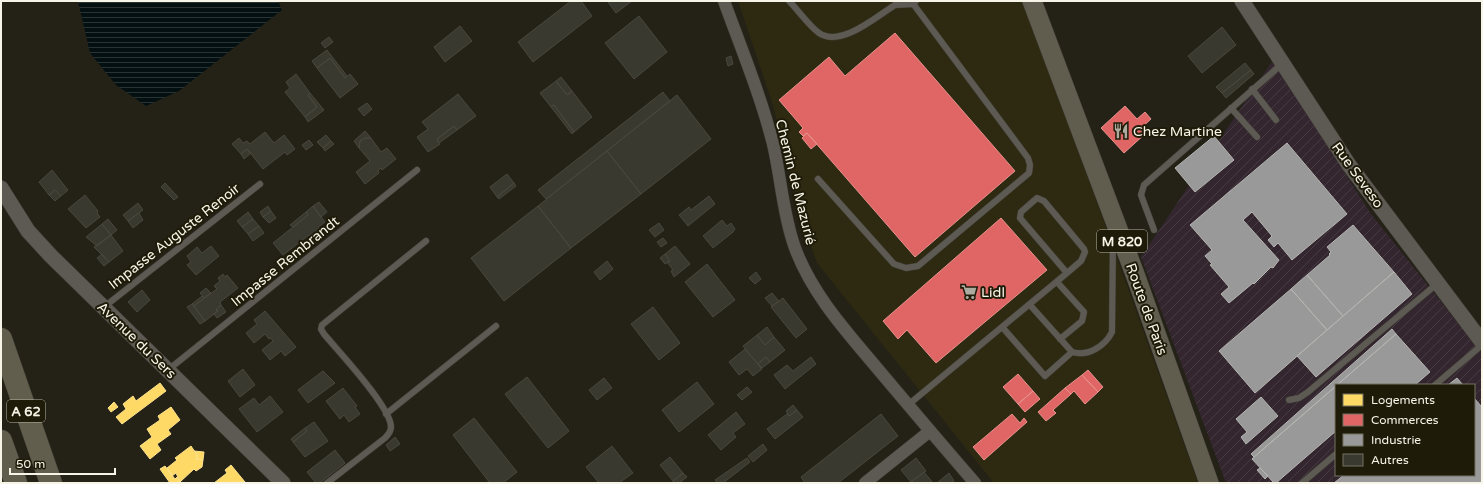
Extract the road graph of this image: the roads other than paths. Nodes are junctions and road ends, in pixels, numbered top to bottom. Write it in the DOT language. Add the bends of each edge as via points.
graph roads {
  1 [pos="724,1"];
  2 [pos="790,1"];
  3 [pos="1032,1"];
  4 [pos="1242,1"];
  5 [pos="913,2"];
  6 [pos="896,3"];
  7 [pos="1282,64"];
  8 [pos="1252,89"];
  9 [pos="1231,108"];
  10 [pos="1276,120"];
  11 [pos="1257,137"];
  12 [pos="417,170"];
  13 [pos="818,179"];
  14 [pos="260,184"];
  15 [pos="1,188"];
  16 [pos="1114,219"];
  17 [pos="1154,230"];
  18 [pos="426,241"];
  19 [pos="1067,273"];
  20 [pos="1057,282"];
  21 [pos="1438,283"];
  22 [pos="1030,305"];
  23 [pos="104,307"];
  24 [pos="496,326"];
  25 [pos="1003,328"];
  26 [pos="1,339"];
  27 [pos="1060,339"];
  28 [pos="1482,344"];
  29 [pos="1072,352"];
  30 [pos="168,370"];
  31 [pos="1436,384"];
  32 [pos="1289,400"];
  33 [pos="908,405"];
  34 [pos="386,414"];
  35 [pos="930,431"];
  36 [pos="1,441"];
  37 [pos="1335,455"];
  38 [pos="16,483"];
  39 [pos="51,483"];
  40 [pos="283,483"];
  41 [pos="327,483"];
  42 [pos="865,483"];
  43 [pos="975,483"];
  44 [pos="1209,483"];
  45 [pos="1302,483"];
  1 -- 33 [label="street, Chemin de Mazurié" via="773,143 795,248 819,295"];
  2 -- 6 [label="lane" via="819,33 835,37 851,34"];
  3 -- 16 [label="main road, Route de Paris / M 820"];
  4 -- 7 [label="street, Rue Seveso"];
  5 -- 6 [label="lane"];
  5 -- 13 [label="lane" via="1028,158 1029,173 918,266 906,268 894,264"];
  7 -- 8 [label="lane"];
  7 -- 21 [label="street, Rue Seveso" via="1350,165"];
  8 -- 9 [label="lane"];
  8 -- 10 [label="lane"];
  9 -- 11 [label="lane"];
  9 -- 17 [label="lane" via="1144,185 1141,195"];
  12 -- 30 [label="lane, Impasse Rembrandt"];
  14 -- 23 [label="lane, Impasse Auguste Renoir"];
  15 -- 23 [label="street, Avenue du Sers" via="28,231"];
  16 -- 29 [label="lane" via="1112,332 1094,350 1083,354"];
  16 -- 44 [label="main road, Route de Paris / M 820"];
  18 -- 34 [label="lane" via="325,322 321,328 381,403"];
  19 -- 19 [label="lane" via="1082,261 1085,252 1044,201 1037,198 1021,212 1020,218"];
  19 -- 20 [label="lane"];
  20 -- 22 [label="lane"];
  20 -- 27 [label="lane" via="1084,312 1082,321"];
  21 -- 28 [label="street, Rue Seveso"];
  21 -- 32 [label="lane" via="1308,392 1299,398"];
  22 -- 25 [label="lane"];
  22 -- 27 [label="lane"];
  23 -- 30 [label="street, Avenue du Sers"];
  24 -- 34 [label="lane"];
  25 -- 29 [label="lane" via="1045,376"];
  25 -- 33 [label="lane"];
  26 -- 39 [label="highway, A 62"];
  27 -- 29 [label="lane"];
  28 -- 31 [label="lane"];
  30 -- 40 [label="street, Avenue du Sers"];
  33 -- 35 [label="street, Chemin de Mazurié"];
  34 -- 41 [label="lane" via="391,427 389,433"];
  35 -- 42 [label="street"];
  35 -- 43 [label="street, Chemin de Mazurié"];
  36 -- 38 [label="highway, A 62"];
  37 -- 45 [label="lane"];
}
